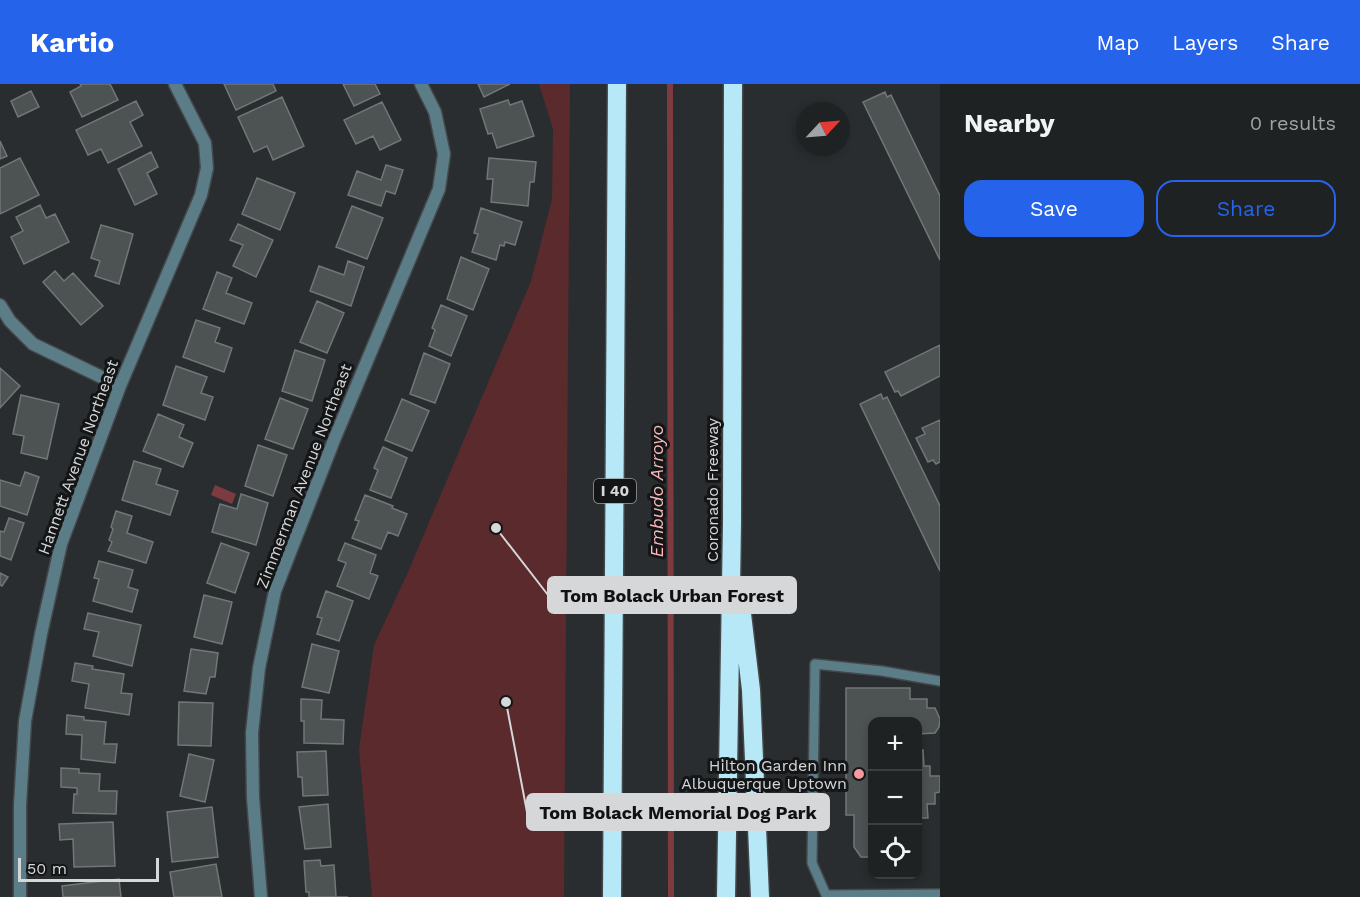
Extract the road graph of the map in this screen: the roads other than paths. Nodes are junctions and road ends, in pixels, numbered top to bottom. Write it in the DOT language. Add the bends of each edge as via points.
graph roads {
  1 [pos="175,84"];
  2 [pos="421,84"];
  3 [pos="617,84"];
  4 [pos="733,84"];
  5 [pos="0,305"];
  6 [pos="120,386"];
  7 [pos="732,523"];
  8 [pos="940,681"];
  9 [pos="940,894"];
  10 [pos="20,897"];
  11 [pos="261,897"];
  12 [pos="612,897"];
  13 [pos="726,897"];
  14 [pos="760,897"];
  1 -- 6 [label="street, Hannett Avenue Northeast" via="205,143 207,168 201,195"];
  2 -- 11 [label="street, Zimmerman Avenue Northeast" via="435,112 444,154 439,189 275,591 259,668 252,733"];
  3 -- 12 [label="highway, I 40"];
  4 -- 7 [label="highway, Coronado Freeway"];
  5 -- 6 [label="street" via="33,344"];
  6 -- 10 [label="street, Hannett Avenue Northeast" via="61,544 41,634 25,721"];
  7 -- 13 [label="highway, Coronado Freeway"];
  7 -- 14 [label="highway" via="751,690"];
  8 -- 9 [label="lane" via="882,670 815,664 812,863 826,895"];
}
